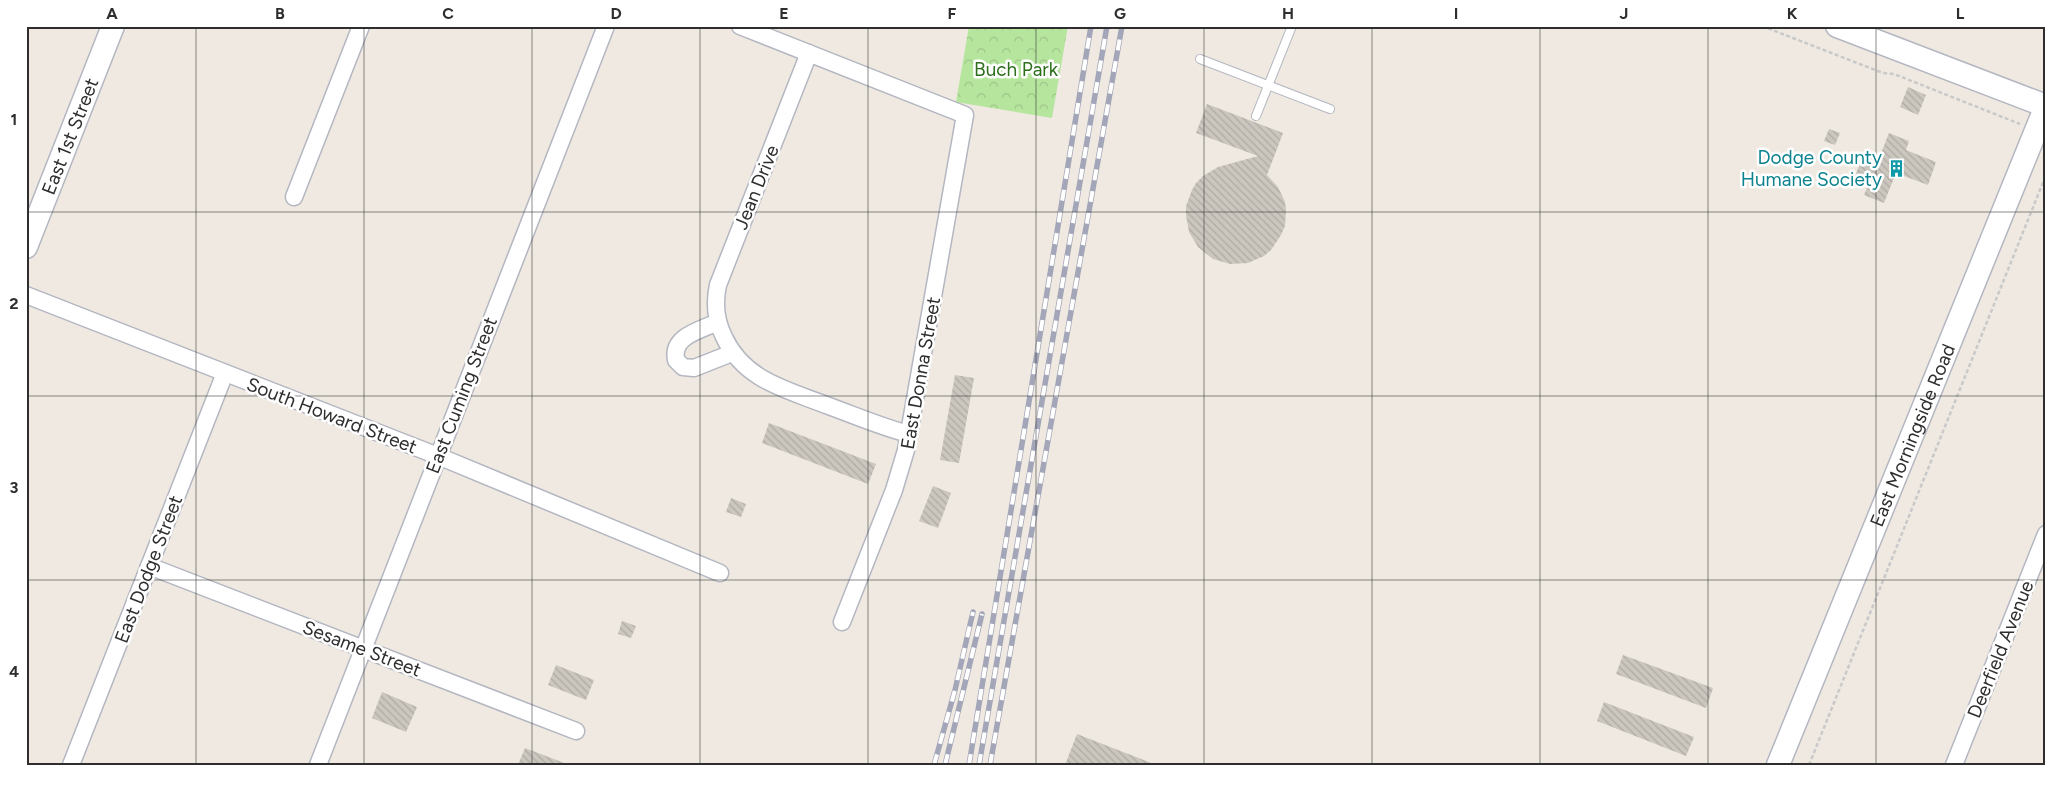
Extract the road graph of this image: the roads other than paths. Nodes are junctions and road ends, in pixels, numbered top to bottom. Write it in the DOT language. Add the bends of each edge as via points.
graph roads {
  1 [pos="113,26"];
  2 [pos="361,26"];
  3 [pos="606,26"];
  4 [pos="740,26"];
  5 [pos="1292,26"];
  6 [pos="1837,26"];
  7 [pos="809,53"];
  8 [pos="1200,59"];
  9 [pos="1268,85"];
  10 [pos="2046,106"];
  11 [pos="1330,109"];
  12 [pos="1256,116"];
  13 [pos="294,197"];
  14 [pos="26,247"];
  15 [pos="26,295"];
  16 [pos="718,322"];
  17 [pos="732,353"];
  18 [pos="225,373"];
  19 [pos="909,434"];
  20 [pos="438,456"];
  21 [pos="2046,534"];
  22 [pos="149,566"];
  23 [pos="720,573"];
  24 [pos="842,622"];
  25 [pos="363,649"];
  26 [pos="576,731"];
  27 [pos="71,765"];
  28 [pos="318,765"];
  29 [pos="1778,765"];
  30 [pos="1954,765"];
  1 -- 14 [label="street, East 1st Street"];
  2 -- 13 [label="street"];
  3 -- 20 [label="street, East Cuming Street"];
  4 -- 7 [label="street"];
  5 -- 9 [label="lane"];
  6 -- 10 [label="street"];
  7 -- 16 [label="street, Jean Drive" via="720,279 716,295"];
  7 -- 19 [label="street, East Donna Street" via="965,115"];
  8 -- 9 [label="lane"];
  9 -- 11 [label="lane"];
  9 -- 12 [label="lane"];
  10 -- 29 [label="street, East Morningside Road"];
  15 -- 18 [label="street, South Howard Street"];
  16 -- 17 [label="street, Jean Drive"];
  16 -- 17 [label="street" via="681,340 676,360 683,367 694,368"];
  17 -- 19 [label="street, Jean Drive" via="747,369 770,382"];
  18 -- 20 [label="street, South Howard Street"];
  18 -- 22 [label="street, East Dodge Street"];
  19 -- 24 [label="street, East Donna Street" via="894,490"];
  20 -- 23 [label="street, South Howard Street"];
  20 -- 25 [label="street, East Cuming Street"];
  21 -- 30 [label="street, Deerfield Avenue"];
  22 -- 25 [label="street, Sesame Street"];
  22 -- 27 [label="street, East Dodge Street"];
  25 -- 26 [label="street, Sesame Street"];
  25 -- 28 [label="street, East Cuming Street"];
}
